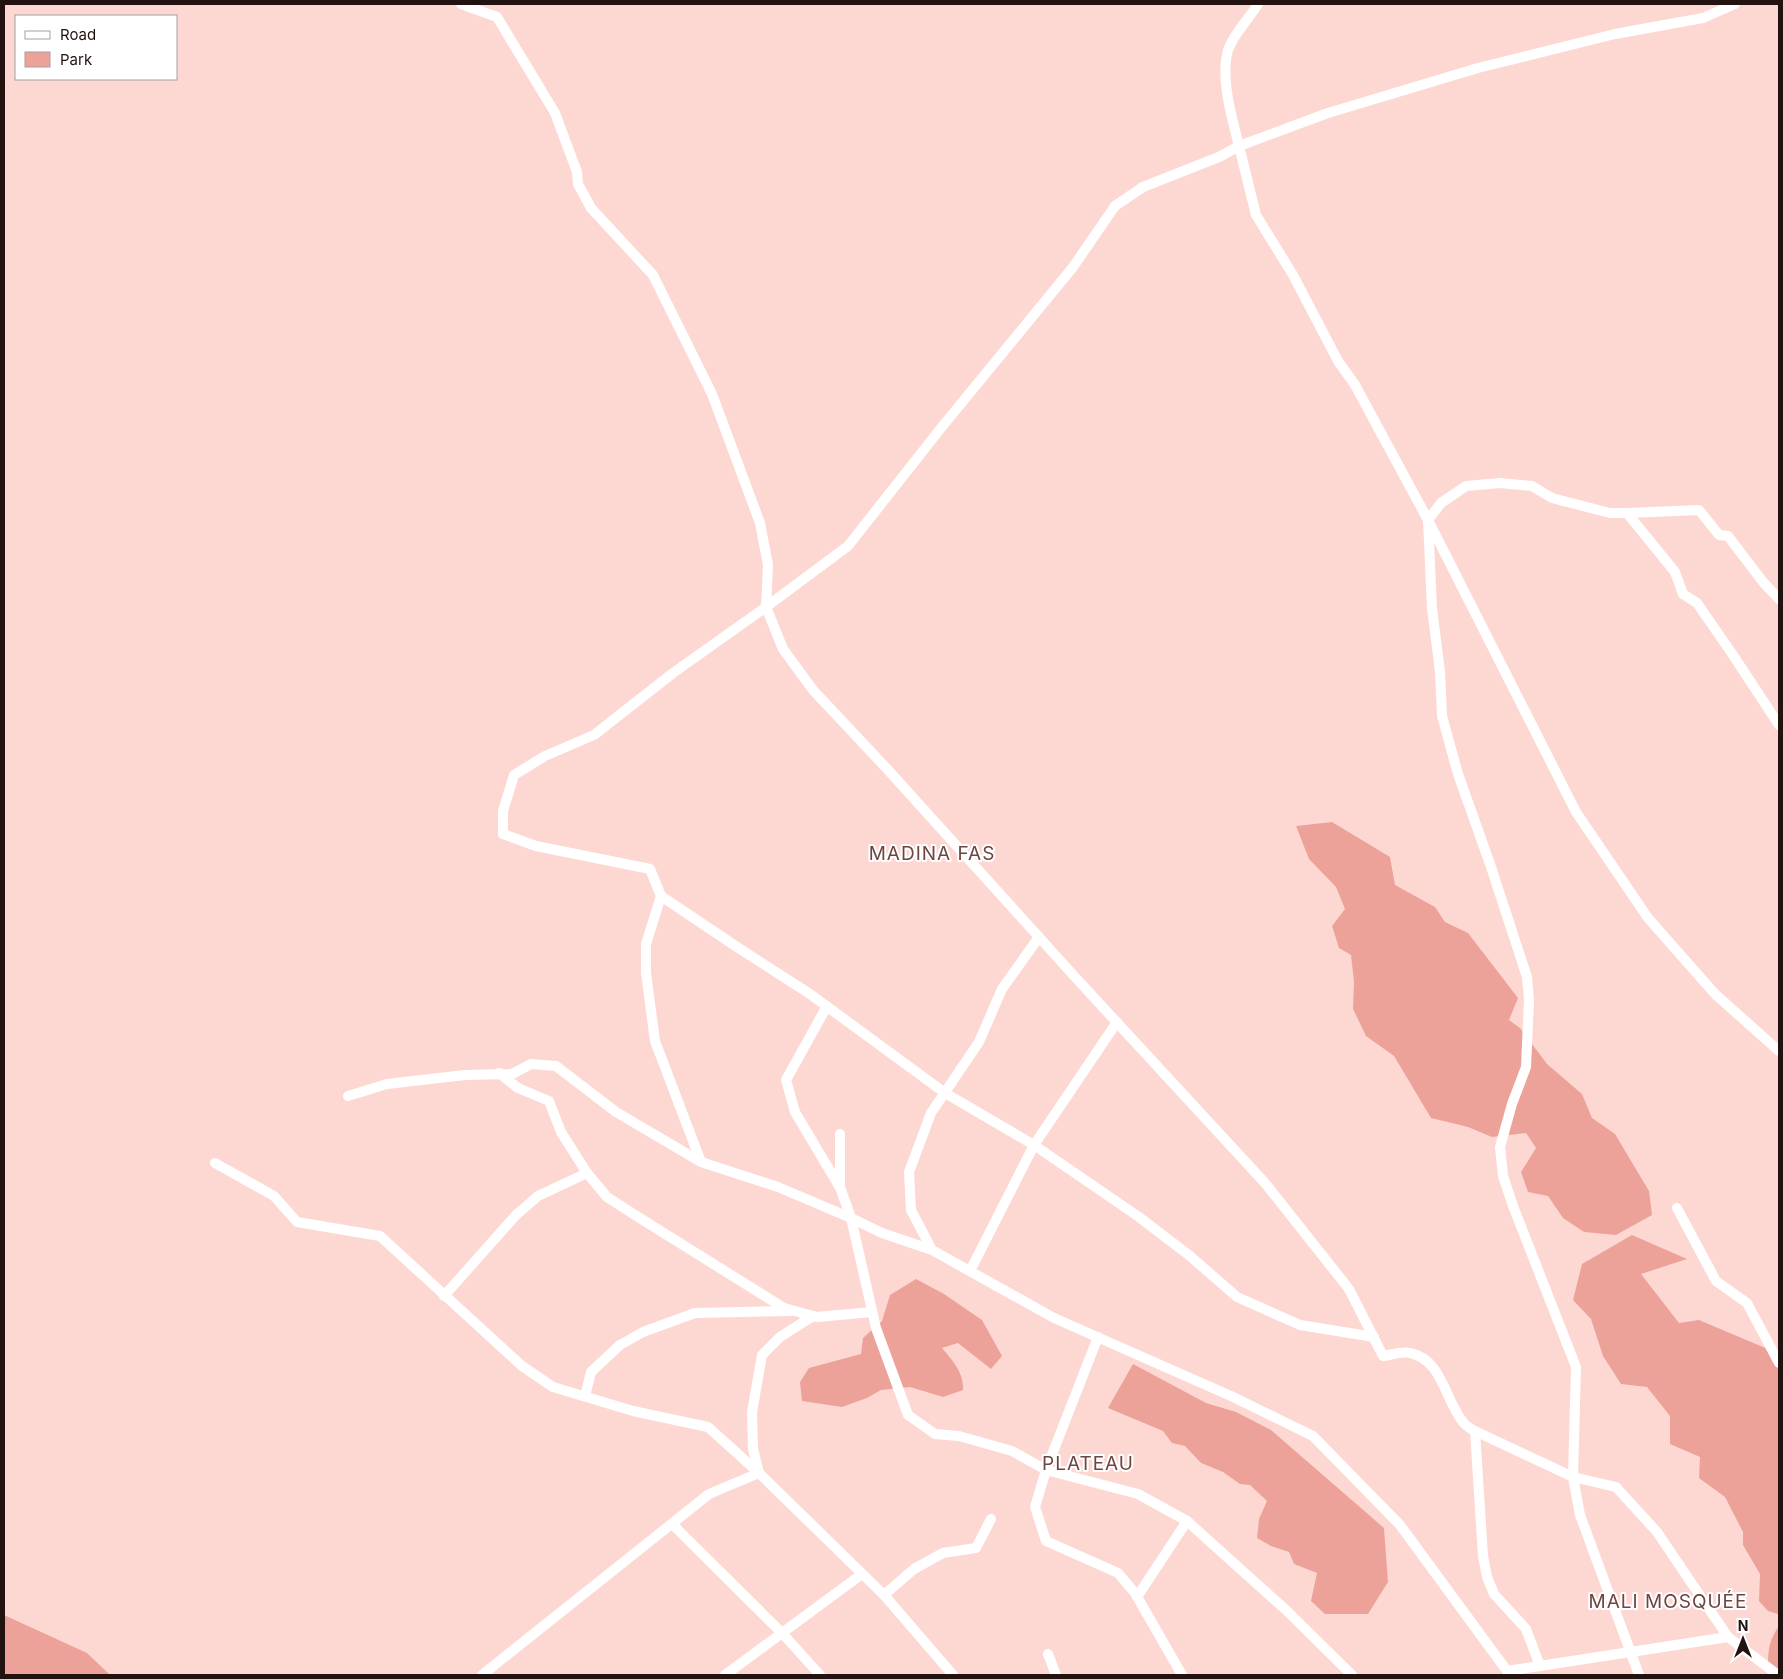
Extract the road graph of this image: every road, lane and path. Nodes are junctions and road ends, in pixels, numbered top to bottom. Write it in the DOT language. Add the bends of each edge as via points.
graph roads {
  1 [pos="461,4"];
  2 [pos="1258,4"];
  3 [pos="1736,4"];
  4 [pos="1239,146"];
  5 [pos="1628,513"];
  6 [pos="1428,520"];
  7 [pos="1779,599"];
  8 [pos="766,607"];
  9 [pos="1779,725"];
  10 [pos="661,896"];
  11 [pos="1039,937"];
  12 [pos="827,1006"];
  13 [pos="1117,1022"];
  14 [pos="1779,1051"];
  15 [pos="499,1073"];
  16 [pos="945,1092"];
  17 [pos="348,1096"];
  18 [pos="840,1134"];
  19 [pos="1034,1145"];
  20 [pos="701,1162"];
  21 [pos="214,1163"];
  22 [pos="586,1173"];
  23 [pos="840,1187"];
  24 [pos="1677,1208"];
  25 [pos="851,1218"];
  26 [pos="932,1250"];
  27 [pos="970,1271"];
  28 [pos="444,1296"];
  29 [pos="795,1311"];
  30 [pos="872,1312"];
  31 [pos="813,1316"];
  32 [pos="1374,1337"];
  33 [pos="1098,1338"];
  34 [pos="1779,1363"];
  35 [pos="584,1396"];
  36 [pos="1475,1431"];
  37 [pos="1046,1470"];
  38 [pos="759,1473"];
  39 [pos="1573,1477"];
  40 [pos="991,1518"];
  41 [pos="1187,1521"];
  42 [pos="672,1524"];
  43 [pos="862,1574"];
  44 [pos="884,1595"];
  45 [pos="1137,1597"];
  46 [pos="782,1632"];
  47 [pos="1728,1637"];
  48 [pos="1629,1652"];
  49 [pos="1048,1654"];
  50 [pos="1540,1666"];
  51 [pos="1508,1673"];
  52 [pos="482,1675"];
  53 [pos="725,1675"];
  54 [pos="820,1675"];
  55 [pos="952,1675"];
  56 [pos="1056,1675"];
  57 [pos="1182,1675"];
  58 [pos="1352,1675"];
  59 [pos="1639,1675"];
  60 [pos="1778,1675"];
  1 -- 8 [label="street" via="497,17 555,113 577,172 578,184 591,208 653,274 712,394 760,523 768,565"];
  2 -- 4 [label="street" via="1228,49 1225,71"];
  3 -- 4 [label="street" via="1703,18 1615,34 1478,68 1328,113"];
  4 -- 6 [label="street" via="1256,215 1293,275 1338,362 1355,385"];
  4 -- 8 [label="street" via="1143,187 1115,206 1073,267 848,546"];
  5 -- 6 [label="street" via="1610,513 1552,498 1532,486 1500,483 1466,486 1441,502"];
  5 -- 7 [label="street" via="1699,510 1720,535 1728,536"];
  5 -- 9 [label="street" via="1675,572 1683,594 1697,603"];
  6 -- 14 [label="street" via="1576,812 1648,918 1715,994"];
  6 -- 39 [label="street" via="1442,716 1458,774 1527,977 1526,1068 1500,1147 1503,1176 1513,1206 1576,1367"];
  8 -- 10 [label="street" via="673,673 594,735 545,756 514,775 503,812 503,834 536,846 650,869"];
  8 -- 11 [label="street" via="783,649 813,690"];
  10 -- 12 [label="street"];
  10 -- 20 [label="street" via="646,944 646,973 655,1042"];
  11 -- 13 [label="street"];
  11 -- 16 [label="street" via="1002,989 979,1042"];
  12 -- 16 [label="street"];
  12 -- 23 [label="street" via="786,1080 795,1112"];
  13 -- 19 [label="street"];
  13 -- 32 [label="street" via="1265,1183 1350,1289"];
  15 -- 17 [label="street" via="387,1084"];
  15 -- 20 [label="street" via="512,1074 531,1064 556,1066 616,1112"];
  15 -- 22 [label="street" via="518,1088 549,1101 561,1132"];
  16 -- 19 [label="street"];
  16 -- 26 [label="street" via="931,1113 909,1172 911,1210"];
  18 -- 23 [label="street"];
  19 -- 27 [label="street"];
  19 -- 32 [label="street" via="1140,1217 1237,1297 1300,1325"];
  20 -- 25 [label="street" via="778,1187"];
  21 -- 28 [label="street" via="274,1196 297,1222 380,1236"];
  22 -- 28 [label="street" via="538,1196 516,1215"];
  22 -- 29 [label="street" via="607,1197 784,1308"];
  23 -- 25 [label="street"];
  24 -- 34 [label="street" via="1716,1281 1747,1303"];
  25 -- 26 [label="street" via="882,1233"];
  25 -- 30 [label="street"];
  26 -- 27 [label="street"];
  27 -- 33 [label="street" via="1054,1318"];
  28 -- 35 [label="street" via="522,1366 553,1387"];
  29 -- 31 [label="street"];
  29 -- 35 [label="street" via="695,1313 643,1332 620,1345 591,1372"];
  30 -- 31 [label="street"];
  30 -- 37 [label="street" via="908,1415 935,1434 958,1436 1012,1451"];
  31 -- 38 [label="street" via="780,1337 762,1355 752,1412 753,1450"];
  32 -- 36 [label="street" via="1383,1356 1410,1352 1428,1361 1464,1423"];
  33 -- 37 [label="street"];
  33 -- 51 [label="street" via="1313,1436 1400,1525"];
  35 -- 38 [label="street" via="633,1411 708,1427"];
  36 -- 39 [label="street"];
  36 -- 50 [label="street" via="1487,1577 1494,1594 1526,1628"];
  37 -- 41 [label="street" via="1138,1494"];
  37 -- 45 [label="street" via="1035,1506 1046,1541 1118,1573"];
  38 -- 42 [label="street" via="709,1494"];
  38 -- 43 [label="street"];
  39 -- 47 [label="street" via="1616,1487 1658,1532"];
  39 -- 48 [label="street" via="1580,1515"];
  40 -- 44 [label="street" via="976,1548 943,1553 914,1569"];
  41 -- 45 [label="street"];
  41 -- 58 [label="street"];
  42 -- 46 [label="street"];
  42 -- 52 [label="street"];
  43 -- 44 [label="street"];
  43 -- 46 [label="street"];
  44 -- 55 [label="street"];
  45 -- 57 [label="street"];
  46 -- 53 [label="street"];
  46 -- 54 [label="street"];
  47 -- 48 [label="street"];
  47 -- 60 [label="street"];
  48 -- 50 [label="street"];
  48 -- 59 [label="street"];
  49 -- 56 [label="street"];
  50 -- 51 [label="street"];
}
